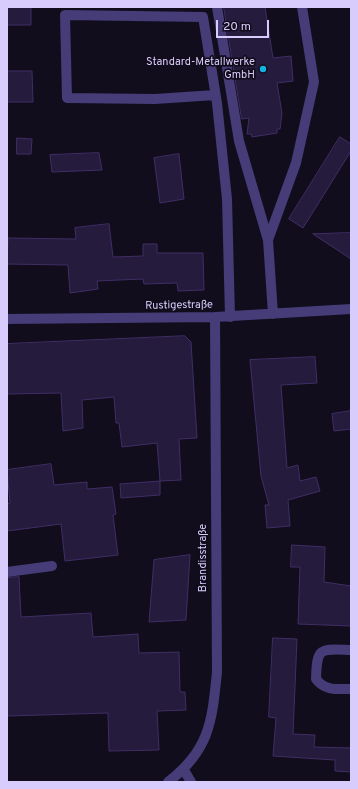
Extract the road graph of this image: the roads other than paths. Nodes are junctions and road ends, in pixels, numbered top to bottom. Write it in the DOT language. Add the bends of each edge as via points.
graph roads {
  1 [pos="217,7"];
  2 [pos="302,7"];
  3 [pos="215,95"];
  4 [pos="268,240"];
  5 [pos="351,309"];
  6 [pos="273,314"];
  7 [pos="215,317"];
  8 [pos="230,317"];
  9 [pos="7,319"];
  10 [pos="52,566"];
  11 [pos="7,572"];
  12 [pos="351,650"];
  13 [pos="351,689"];
  14 [pos="184,770"];
  15 [pos="168,782"];
  16 [pos="191,782"];
  1 -- 4 [label="street" via="239,141"];
  2 -- 4 [label="street" via="314,82 296,162"];
  3 -- 3 [label="street" via="203,16 65,15 67,98 155,99"];
  3 -- 8 [label="street" via="227,199"];
  4 -- 6 [label="street"];
  5 -- 6 [label="street, Rustigestraße"];
  6 -- 8 [label="street, Rustigestraße"];
  7 -- 8 [label="street, Rustigestraße"];
  7 -- 9 [label="street, Rustigestraße"];
  7 -- 14 [label="street, Brandisstraße" via="216,672 208,732 193,760"];
  10 -- 11 [label="street"];
  12 -- 13 [label="street" via="330,649 319,654 316,658 316,679 325,687 332,689"];
  14 -- 15 [label="street, Brandisstraße"];
  14 -- 16 [label="street"];
}
